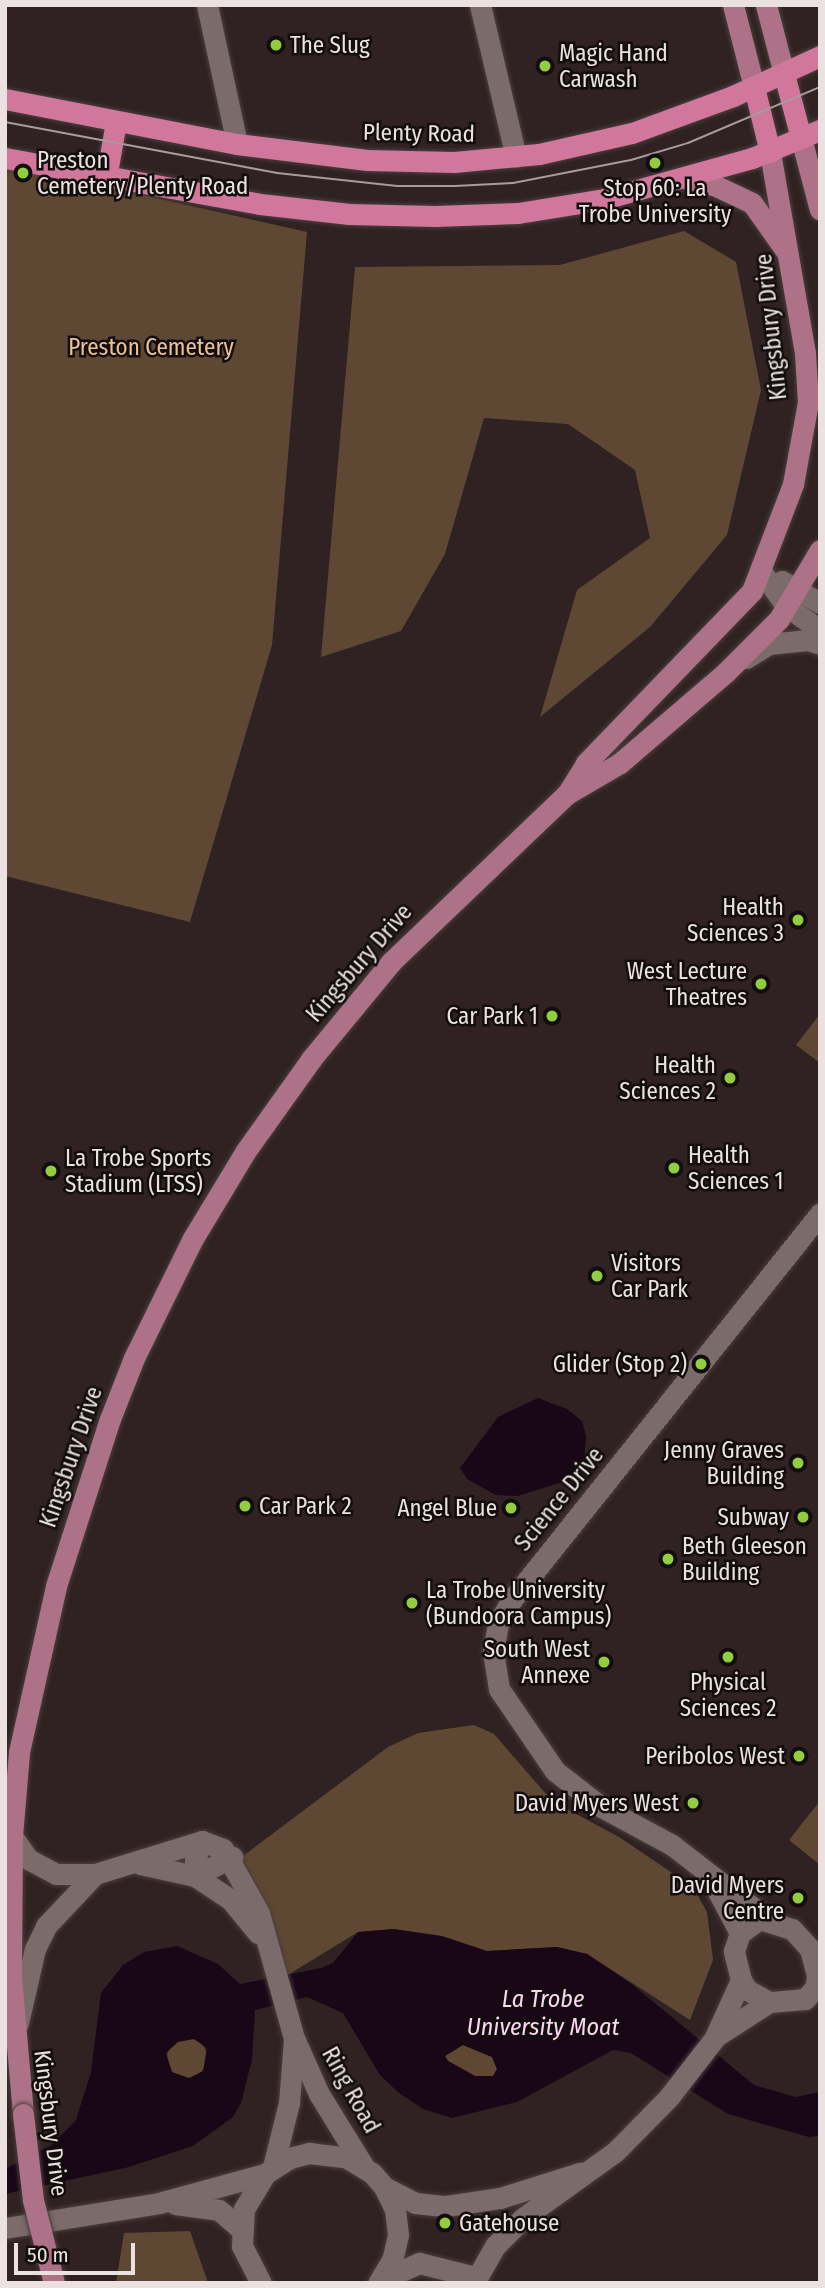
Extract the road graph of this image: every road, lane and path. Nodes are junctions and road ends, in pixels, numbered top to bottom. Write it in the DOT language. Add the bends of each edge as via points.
graph roads {
  1 [pos="207,5"];
  2 [pos="480,5"];
  3 [pos="733,5"];
  4 [pos="747,5"];
  5 [pos="766,5"];
  6 [pos="740,36"];
  7 [pos="820,56"];
  8 [pos="784,74"];
  9 [pos="754,87"];
  10 [pos="5,99"];
  11 [pos="116,122"];
  12 [pos="811,134"];
  13 [pos="237,144"];
  14 [pos="771,152"];
  15 [pos="516,157"];
  16 [pos="5,158"];
  17 [pos="106,178"];
  18 [pos="687,179"];
  19 [pos="820,210"];
  20 [pos="790,258"];
  21 [pos="820,550"];
  22 [pos="761,571"];
  23 [pos="792,598"];
  24 [pos="820,603"];
  25 [pos="820,630"];
  26 [pos="820,644"];
  27 [pos="726,672"];
  28 [pos="567,794"];
  29 [pos="820,1213"];
  30 [pos="12,1836"];
  31 [pos="202,1841"];
  32 [pos="232,1857"];
  33 [pos="696,1862"];
  34 [pos="134,1863"];
  35 [pos="94,1874"];
  36 [pos="195,1876"];
  37 [pos="769,1920"];
  38 [pos="740,1933"];
  39 [pos="273,1959"];
  40 [pos="741,1980"];
  41 [pos="769,2003"];
  42 [pos="294,2038"];
  43 [pos="714,2039"];
  44 [pos="14,2041"];
  45 [pos="364,2167"];
  46 [pos="269,2171"];
  47 [pos="586,2171"];
  48 [pos="384,2187"];
  49 [pos="159,2203"];
  50 [pos="5,2228"];
  51 [pos="241,2229"];
  52 [pos="475,2280"];
  53 [pos="379,2282"];
  54 [pos="54,2283"];
  55 [pos="261,2283"];
  1 -- 13 [label="street"];
  2 -- 15 [label="street"];
  3 -- 6 [label="main road"];
  4 -- 6 [label="main road" via="750,31"];
  5 -- 8 [label="main road"];
  6 -- 9 [label="main road"];
  7 -- 8 [label="highway, Plenty Road"];
  8 -- 9 [label="highway, Plenty Road"];
  8 -- 12 [label="highway"];
  9 -- 14 [label="highway"];
  9 -- 15 [label="highway, Plenty Road" via="632,133"];
  10 -- 11 [label="highway, Plenty Road"];
  11 -- 13 [label="highway, Plenty Road"];
  11 -- 17 [label="highway"];
  12 -- 14 [label="highway"];
  12 -- 19 [label="main road"];
  13 -- 15 [label="highway, Plenty Road" via="367,160 454,162"];
  14 -- 18 [label="highway"];
  14 -- 20 [label="main road, Kingsbury Drive"];
  16 -- 17 [label="highway"];
  17 -- 18 [label="highway" via="260,204 349,214 435,216 518,213"];
  18 -- 20 [label="main road" via="714,185 752,203"];
  20 -- 22 [label="main road, Kingsbury Drive" via="808,402 793,485"];
  21 -- 23 [label="main road, Kingsbury Drive"];
  22 -- 23 [label="street"];
  22 -- 28 [label="main road, Kingsbury Drive" via="742,604 586,763"];
  23 -- 24 [label="street"];
  23 -- 25 [label="street"];
  23 -- 27 [label="main road, Kingsbury Drive"];
  26 -- 27 [label="street" via="808,640 768,644"];
  27 -- 28 [label="main road, Kingsbury Drive" via="620,763"];
  28 -- 30 [label="main road, Kingsbury Drive" via="427,924 358,1000 279,1101 192,1240 134,1358 93,1462 28,1697"];
  29 -- 33 [label="street, Science Drive" via="510,1602 495,1639 499,1689 549,1766 600,1806"];
  30 -- 35 [label="street, Ring Road" via="42,1870"];
  30 -- 44 [label="main road, Kingsbury Drive"];
  31 -- 32 [label="street"];
  31 -- 34 [label="street, Ring Road"];
  31 -- 36 [label="street"];
  32 -- 36 [label="street"];
  32 -- 39 [label="street, Ring Road" via="259,1913"];
  33 -- 37 [label="street, Science Drive"];
  33 -- 38 [label="street, Science Drive" via="727,1900"];
  34 -- 35 [label="street, Ring Road"];
  34 -- 36 [label="street, Ring Road"];
  35 -- 44 [label="street" via="46,1926 35,1949"];
  36 -- 39 [label="street, Ring Road" via="243,1911"];
  37 -- 38 [label="street" via="750,1923"];
  37 -- 41 [label="street" via="802,1938 817,1964 815,1989 805,1999"];
  38 -- 40 [label="street" via="734,1951"];
  39 -- 42 [label="street, Ring Road"];
  40 -- 41 [label="street" via="747,1990"];
  40 -- 43 [label="street"];
  41 -- 43 [label="street"];
  42 -- 45 [label="street, Ring Road" via="319,2094"];
  42 -- 46 [label="street, Ring Road" via="289,2104"];
  43 -- 47 [label="street" via="631,2138"];
  44 -- 54 [label="main road, Kingsbury Drive, bridge" via="33,2200"];
  45 -- 46 [label="street" via="347,2158 309,2153"];
  45 -- 48 [label="street"];
  46 -- 49 [label="street"];
  46 -- 51 [label="street, Ring Road" via="252,2190"];
  47 -- 48 [label="street" via="500,2198 446,2206 415,2203"];
  47 -- 52 [label="street" via="571,2188 523,2218 495,2246"];
  48 -- 53 [label="street" via="395,2210 398,2235 392,2260"];
  49 -- 50 [label="street"];
  49 -- 51 [label="street" via="219,2210"];
  51 -- 55 [label="street" via="247,2261"];
  52 -- 53 [label="street" via="419,2263"];
}
